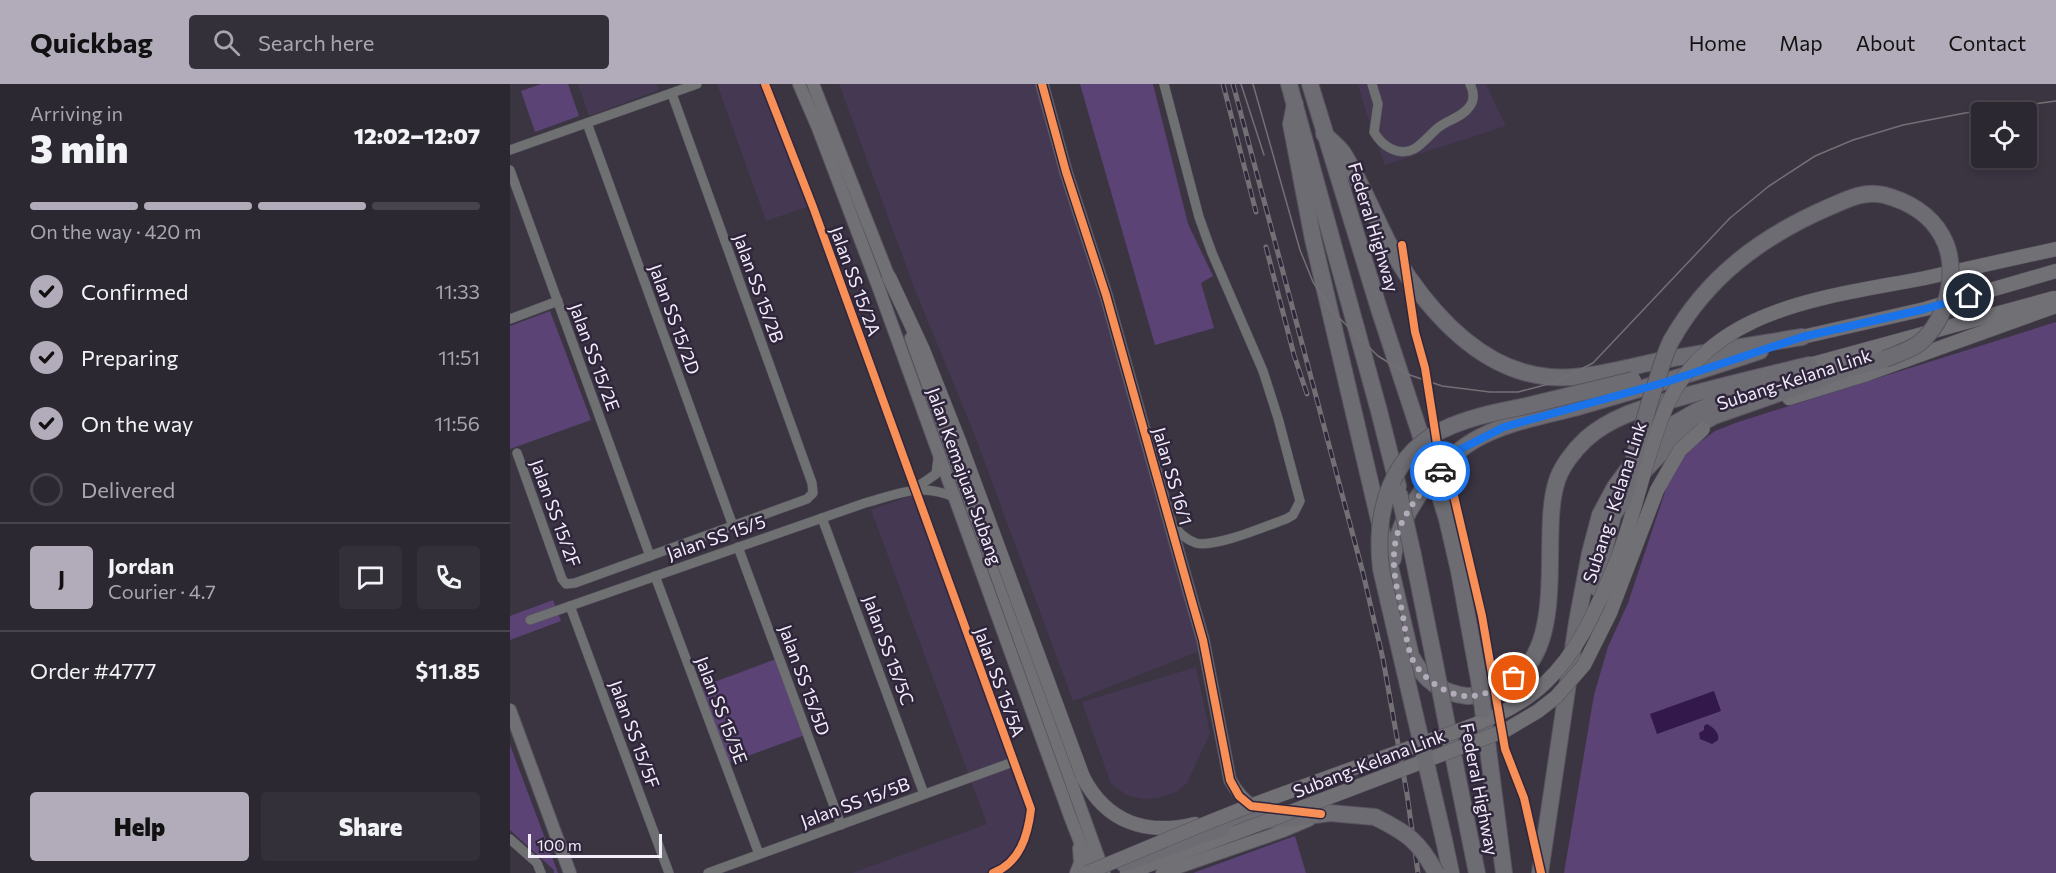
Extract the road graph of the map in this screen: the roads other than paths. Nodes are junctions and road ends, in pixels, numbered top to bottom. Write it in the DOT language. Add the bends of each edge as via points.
graph roads {
  1 [pos="697,84"];
  2 [pos="765,84"];
  3 [pos="799,84"];
  4 [pos="813,84"];
  5 [pos="821,84"];
  6 [pos="1042,84"];
  7 [pos="1164,84"];
  8 [pos="1289,84"];
  9 [pos="1310,84"];
  10 [pos="1372,84"];
  11 [pos="1470,84"];
  12 [pos="672,94"];
  13 [pos="1295,104"];
  14 [pos="823,108"];
  15 [pos="587,123"];
  16 [pos="1324,134"];
  17 [pos="510,150"];
  18 [pos="510,170"];
  19 [pos="2056,249"];
  20 [pos="2056,271"];
  21 [pos="889,277"];
  22 [pos="2056,298"];
  23 [pos="558,301"];
  24 [pos="2056,306"];
  25 [pos="510,319"];
  26 [pos="1802,337"];
  27 [pos="1809,365"];
  28 [pos="517,453"];
  29 [pos="938,456"];
  30 [pos="914,489"];
  31 [pos="954,497"];
  32 [pos="822,518"];
  33 [pos="1171,523"];
  34 [pos="733,526"];
  35 [pos="738,547"];
  36 [pos="650,556"];
  37 [pos="655,576"];
  38 [pos="1398,592"];
  39 [pos="1602,596"];
  40 [pos="570,606"];
  41 [pos="530,620"];
  42 [pos="1577,622"];
  43 [pos="510,710"];
  44 [pos="1086,754"];
  45 [pos="1013,762"];
  46 [pos="1065,762"];
  47 [pos="924,794"];
  48 [pos="1238,810"];
  49 [pos="1321,814"];
  50 [pos="841,825"];
  51 [pos="1077,835"];
  52 [pos="510,839"];
  53 [pos="759,854"];
  54 [pos="1102,869"];
  55 [pos="541,873"];
  56 [pos="570,873"];
  57 [pos="669,873"];
  58 [pos="708,873"];
  59 [pos="993,873"];
  60 [pos="1076,873"];
  61 [pos="1086,873"];
  62 [pos="1127,873"];
  63 [pos="1162,873"];
  64 [pos="1436,873"];
  65 [pos="1451,873"];
  66 [pos="1477,873"];
  67 [pos="1504,873"];
  68 [pos="1540,873"];
  1 -- 12 [label="street"];
  2 -- 30 [label="street, Jalan SS 15/2A"];
  3 -- 29 [label="main road, Jalan Kemajuan Subang" via="878,286"];
  4 -- 14 [label="main road, Jalan Kemajuan Subang"];
  5 -- 14 [label="main road"];
  6 -- 33 [label="main road, Jalan SS 16/1"];
  7 -- 33 [label="street" via="1200,218 1263,371 1300,501 1298,510 1286,519 1210,544 1184,538"];
  8 -- 13 [label="highway, Federal Highway"];
  9 -- 16 [label="highway, Federal Highway"];
  10 -- 11 [label="street" via="1378,104 1374,132 1383,145 1406,151 1465,112 1474,96"];
  12 -- 15 [label="street"];
  12 -- 34 [label="street, Jalan SS 15/2B" via="813,483 813,493 807,499"];
  13 -- 38 [label="highway" via="1291,124 1313,239"];
  13 -- 66 [label="highway, Federal Highway, bridge" via="1399,492"];
  14 -- 21 [label="main road, Jalan Kemajuan Subang"];
  15 -- 17 [label="street"];
  15 -- 34 [label="street, Jalan SS 15/2D"];
  16 -- 26 [label="highway" via="1342,151 1408,276 1436,313 1492,360 1527,374 1551,378"];
  16 -- 67 [label="highway, Federal Highway, bridge" via="1447,519 1479,680"];
  18 -- 23 [label="street, Jalan SS 15/2E"];
  19 -- 39 [label="main road, Subang - Kelana Link, bridge" via="1809,302 1758,318 1722,338 1678,385 1661,418"];
  20 -- 26 [label="main road" via="1925,309"];
  21 -- 46 [label="main road, Jalan Kemajuan Subang"];
  21 -- 48 [label="main road, bridge" via="959,441 1091,791 1122,819 1148,827 1183,827"];
  22 -- 27 [label="main road"];
  23 -- 25 [label="street"];
  23 -- 36 [label="street, Jalan SS 15/2E"];
  24 -- 62 [label="main road, Subang-Kelana Link, bridge" via="1703,429 1680,450 1657,490 1610,613 1584,665 1538,711 1506,730"];
  26 -- 38 [label="highway" via="1666,382 1504,427 1461,449 1404,518 1394,550"];
  26 -- 65 [label="highway, bridge" via="1450,426 1422,443 1401,466 1389,487 1380,522 1381,569"];
  27 -- 38 [label="highway" via="1634,411 1586,439 1556,483 1550,522 1547,616 1541,638 1522,672 1504,685 1473,696 1459,695 1432,683 1419,672 1411,656"];
  27 -- 42 [label="highway" via="1697,411 1669,427 1643,449 1600,515"];
  28 -- 36 [label="street, Jalan SS 15/2F" via="566,584"];
  29 -- 30 [label="street, Jalan SS 15/5" via="936,474"];
  29 -- 31 [label="main road, Jalan Kemajuan Subang"];
  30 -- 31 [label="street, Jalan SS 15/5" via="932,489"];
  30 -- 32 [label="street, Jalan SS 15/5"];
  30 -- 45 [label="street, Jalan SS 15/5A"];
  31 -- 51 [label="main road, Jalan Kemajuan Subang"];
  32 -- 35 [label="street, Jalan SS 15/5"];
  32 -- 47 [label="street, Jalan SS 15/5C"];
  33 -- 49 [label="main road, Jalan SS 16/1" via="1203,640 1230,780 1239,796 1251,806"];
  34 -- 36 [label="street"];
  35 -- 37 [label="street, Jalan SS 15/5"];
  35 -- 50 [label="street, Jalan SS 15/5D"];
  37 -- 40 [label="street, Jalan SS 15/5"];
  37 -- 53 [label="street, Jalan SS 15/5E"];
  39 -- 42 [label="highway, bridge" via="1607,565 1641,432 1670,344 1712,284 1747,252 1798,221 1859,194 1882,194 1908,203 1927,217 1942,236 1949,256 1949,289 1943,310 1925,338 1885,359 1714,416 1672,442 1638,477 1613,515 1594,588"];
  39 -- 48 [label="main road, Subang - Kelana Link, bridge" via="1562,667 1528,698 1473,725"];
  40 -- 41 [label="street, Jalan SS 15/5"];
  40 -- 57 [label="street, Jalan SS 15/5F"];
  42 -- 68 [label="highway"];
  43 -- 56 [label="main road"];
  44 -- 46 [label="main road"];
  45 -- 47 [label="street, Jalan SS 15/5B"];
  45 -- 59 [label="street, Jalan SS 15/5A" via="1030,809 1029,831 1015,858"];
  46 -- 54 [label="main road, Jalan Kemajuan Subang"];
  47 -- 50 [label="street, Jalan SS 15/5B"];
  48 -- 61 [label="main road, Subang - Kelana Link, bridge"];
  49 -- 54 [label="highway" via="1237,822"];
  49 -- 63 [label="main road"];
  49 -- 64 [label="highway, bridge" via="1375,817 1401,830"];
  50 -- 53 [label="street, Jalan SS 15/5B"];
  51 -- 54 [label="main road, Jalan Kemajuan Subang" via="1091,869"];
  51 -- 60 [label="main road" via="1080,863"];
  52 -- 55 [label="street" via="537,863"];
  53 -- 58 [label="street, Jalan SS 15/5B"];
}
